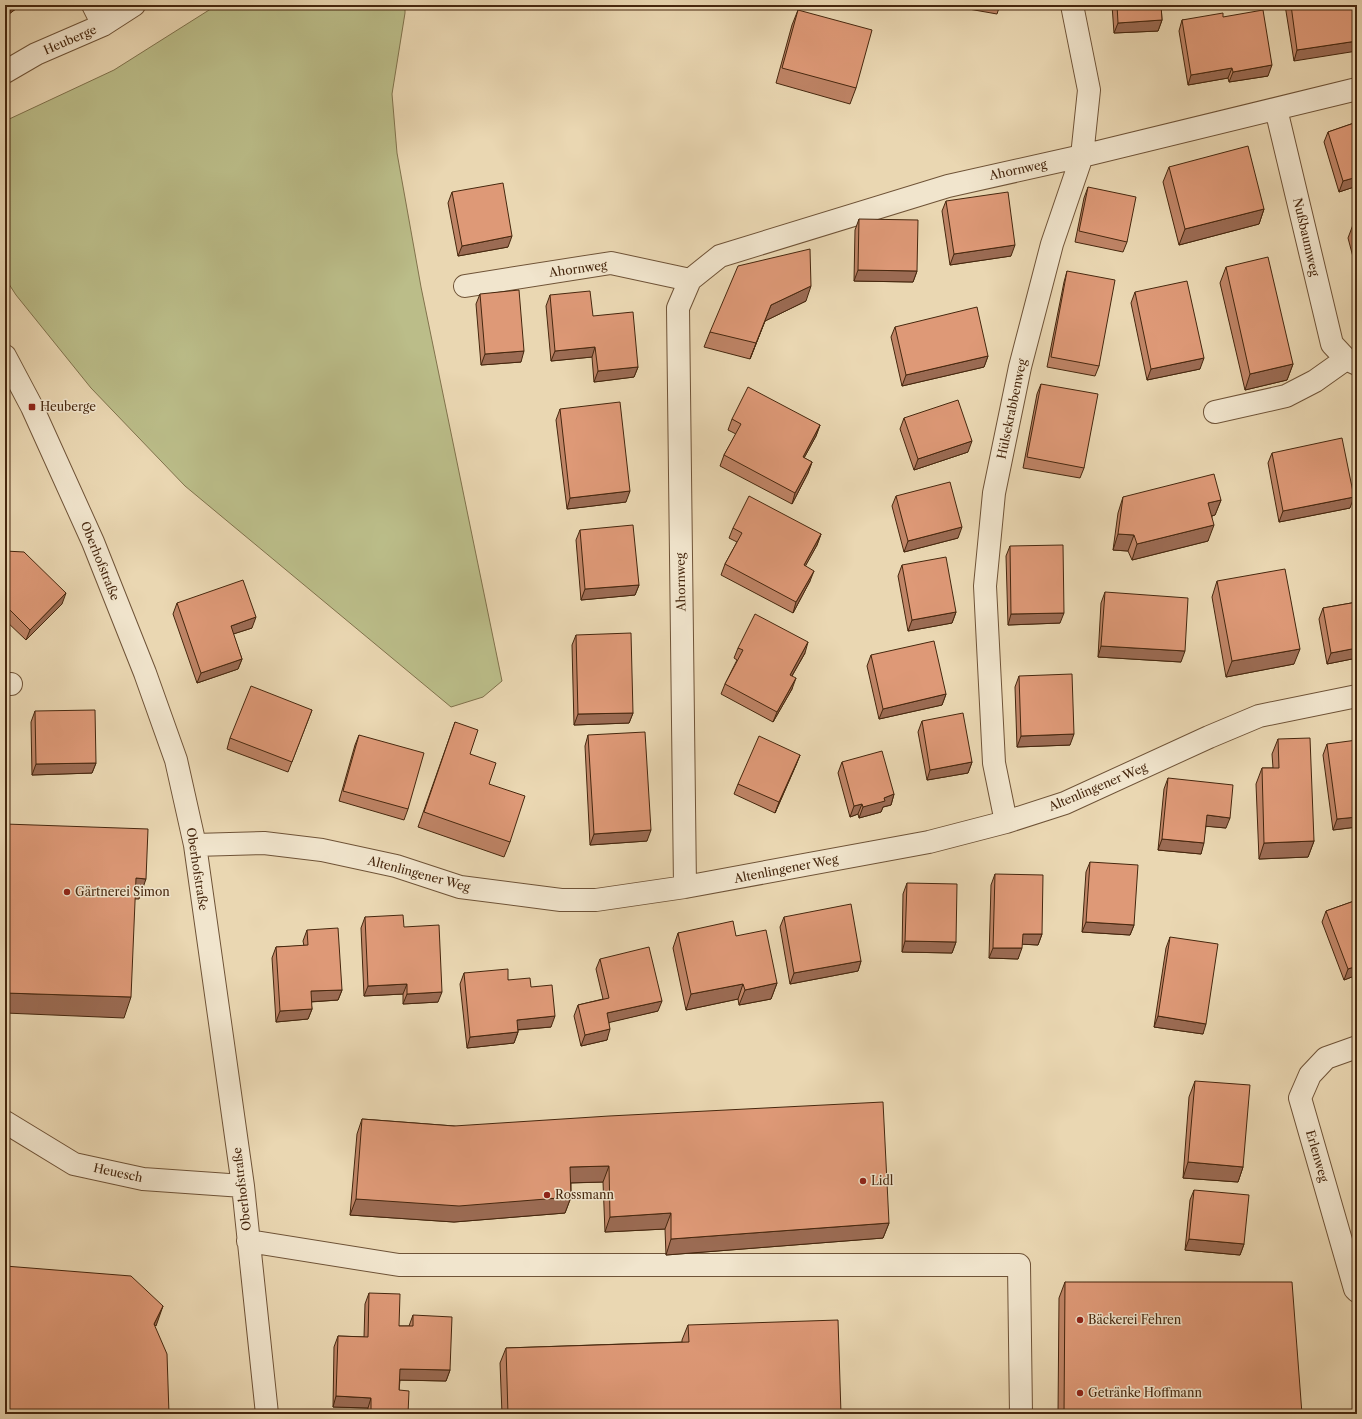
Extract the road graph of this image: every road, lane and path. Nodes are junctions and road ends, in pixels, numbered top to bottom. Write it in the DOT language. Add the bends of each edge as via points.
graph roads {
  1 [pos="93,5"];
  2 [pos="134,5"];
  3 [pos="1072,5"];
  4 [pos="103,25"];
  5 [pos="5,72"];
  6 [pos="1357,89"];
  7 [pos="1276,109"];
  8 [pos="1082,156"];
  9 [pos="690,280"];
  10 [pos="465,286"];
  11 [pos="1352,361"];
  12 [pos="8,368"];
  13 [pos="1215,412"];
  14 [pos="1357,696"];
  15 [pos="1006,822"];
  16 [pos="195,845"];
  17 [pos="685,887"];
  18 [pos="1357,1047"];
  19 [pos="5,1122"];
  20 [pos="243,1186"];
  21 [pos="248,1241"];
  22 [pos="1357,1291"];
  23 [pos="266,1414"];
  24 [pos="1020,1414"];
  1 -- 4 [label="street"];
  2 -- 4 [label="street, Heuberge"];
  3 -- 8 [label="street, Hülsekrabbenweg" via="1089,90"];
  4 -- 5 [label="street, Heuberge" via="36,54"];
  6 -- 7 [label="street, Ahornweg"];
  7 -- 8 [label="street, Ahornweg"];
  7 -- 11 [label="street, Nußbaumweg" via="1332,344"];
  8 -- 9 [label="street, Ahornweg" via="948,186 720,256"];
  8 -- 15 [label="street, Hülsekrabbenweg" via="1052,244 1020,367 994,493 985,586 994,763"];
  9 -- 10 [label="street, Ahornweg" via="611,263"];
  9 -- 17 [label="street, Ahornweg" via="678,308"];
  11 -- 13 [label="street, Nußbaumweg" via="1286,396"];
  12 -- 16 [label="street, Oberhofstraße" via="32,408 93,542 145,673 176,760"];
  14 -- 15 [label="street, Altenlingener Weg" via="1259,716 1065,804"];
  15 -- 17 [label="street, Altenlingener Weg" via="929,842"];
  16 -- 17 [label="street, Altenlingener Weg" via="264,843 322,850 396,866 460,887 562,900 596,900"];
  16 -- 20 [label="street, Oberhofstraße"];
  18 -- 22 [label="street, Erlenweg" via="1326,1058 1310,1075 1300,1098"];
  19 -- 20 [label="street, Heuesch" via="74,1164 143,1179"];
  20 -- 21 [label="street, Oberhofstraße"];
  21 -- 23 [label="street, Oberhofstraße"];
  21 -- 24 [label="street" via="399,1265 1019,1265"];
}
